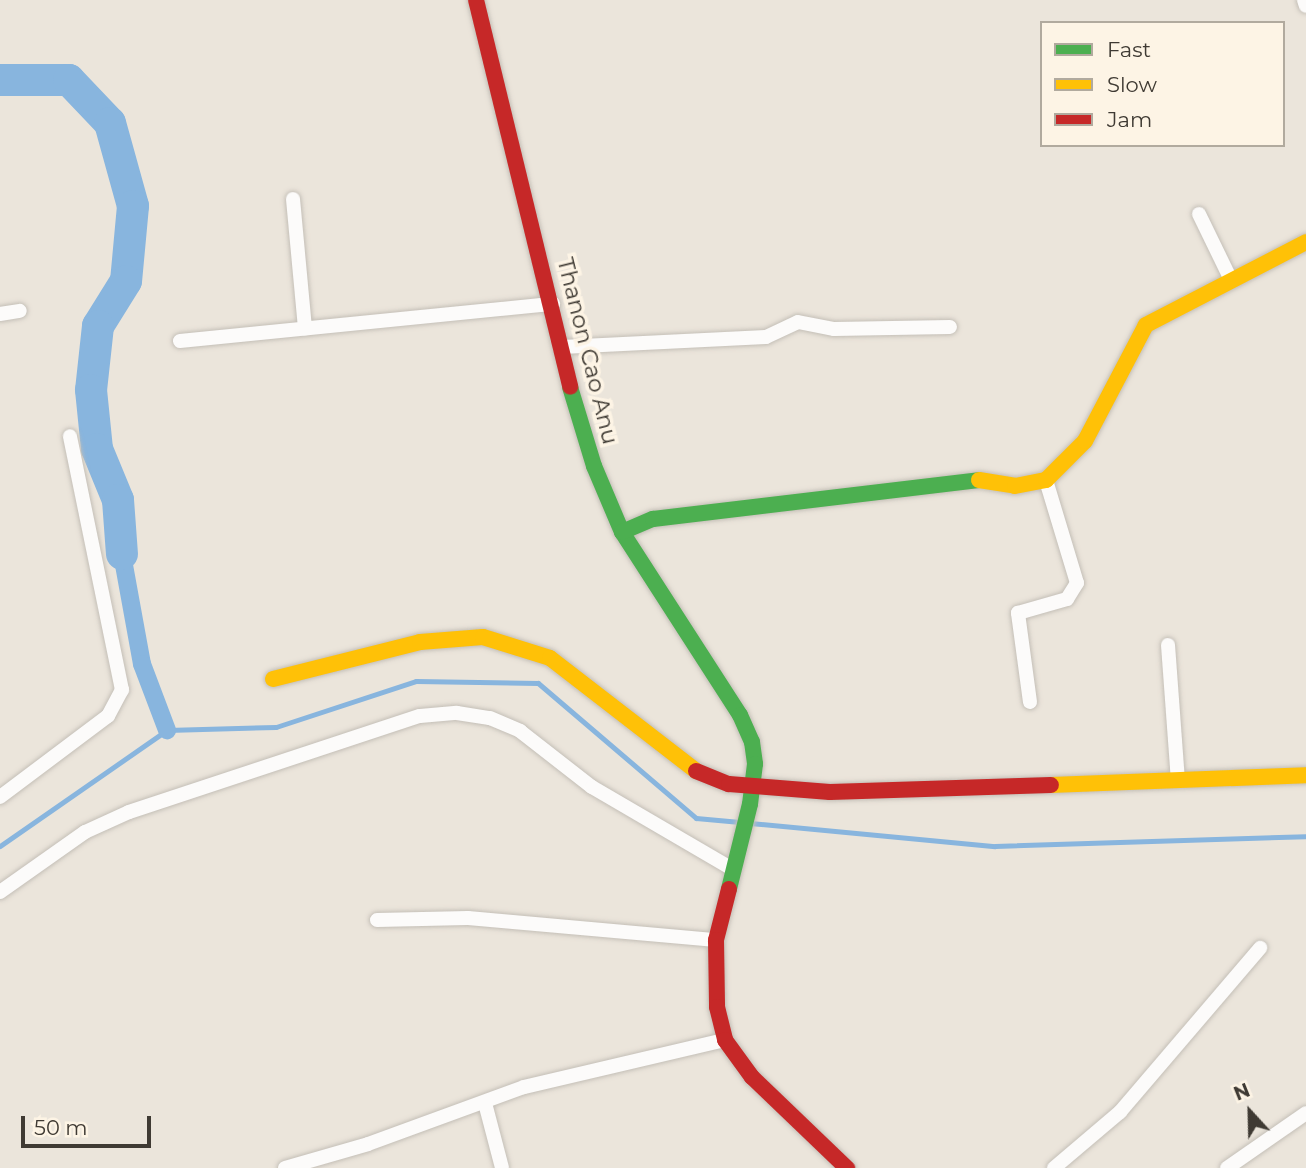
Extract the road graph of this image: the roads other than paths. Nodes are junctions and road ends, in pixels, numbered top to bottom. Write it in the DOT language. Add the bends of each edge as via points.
graph roads {
  1 [pos="476,0"];
  2 [pos="1304,0"];
  3 [pos="1306,6"];
  4 [pos="293,199"];
  5 [pos="1199,214"];
  6 [pos="1306,242"];
  7 [pos="1231,279"];
  8 [pos="553,304"];
  9 [pos="20,311"];
  10 [pos="0,314"];
  11 [pos="950,327"];
  12 [pos="305,328"];
  13 [pos="180,341"];
  14 [pos="562,347"];
  15 [pos="70,436"];
  16 [pos="1046,480"];
  17 [pos="622,531"];
  18 [pos="1168,646"];
  19 [pos="273,678"];
  20 [pos="1030,702"];
  21 [pos="1306,775"];
  22 [pos="1178,780"];
  23 [pos="753,786"];
  24 [pos="0,797"];
  25 [pos="734,870"];
  26 [pos="0,892"];
  27 [pos="376,920"];
  28 [pos="716,940"];
  29 [pos="1260,948"];
  30 [pos="725,1040"];
  31 [pos="485,1102"];
  32 [pos="1306,1113"];
  33 [pos="285,1168"];
  34 [pos="502,1168"];
  35 [pos="847,1168"];
  36 [pos="1054,1168"];
  37 [pos="1227,1168"];
  1 -- 8 [label="street, Thanon Cao Anu"];
  2 -- 3 [label="street"];
  4 -- 12 [label="street"];
  5 -- 7 [label="street"];
  6 -- 7 [label="street"];
  7 -- 16 [label="street" via="1140,331 1085,441"];
  8 -- 12 [label="street"];
  8 -- 14 [label="street, Thanon Cao Anu"];
  9 -- 10 [label="street"];
  11 -- 14 [label="street" via="834,329 798,321 766,337"];
  12 -- 13 [label="street"];
  14 -- 17 [label="street, Thanon Cao Anu" via="575,408"];
  15 -- 24 [label="street" via="122,690 108,716"];
  16 -- 17 [label="street" via="1015,486 983,480 653,519"];
  16 -- 20 [label="street" via="1077,583 1067,599 1018,614"];
  17 -- 23 [label="street, Thanon Cao Anu" via="740,715 752,743"];
  18 -- 22 [label="street"];
  19 -- 23 [label="street" via="420,642 483,637 550,658 674,758 710,780"];
  21 -- 22 [label="street"];
  22 -- 23 [label="street" via="890,791"];
  23 -- 25 [label="street, Thanon Cao Anu"];
  25 -- 26 [label="street" via="592,787 520,731 490,718 457,713 420,716 130,812 85,832"];
  25 -- 28 [label="street"];
  27 -- 28 [label="street" via="468,918"];
  28 -- 30 [label="street" via="717,1007"];
  29 -- 36 [label="street" via="1120,1112"];
  30 -- 31 [label="street" via="524,1087"];
  30 -- 35 [label="street" via="752,1077"];
  31 -- 33 [label="street"];
  31 -- 34 [label="street"];
  32 -- 37 [label="street"];
}
